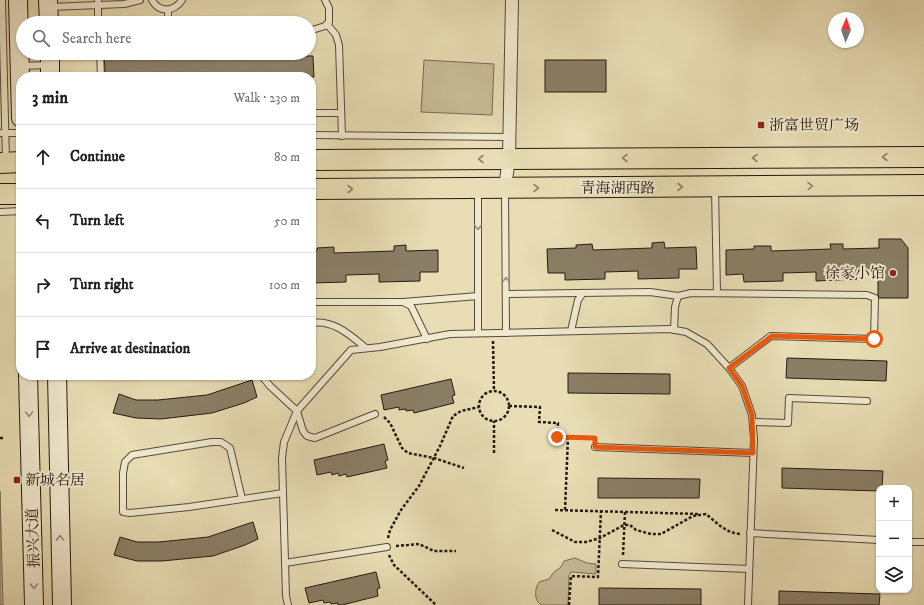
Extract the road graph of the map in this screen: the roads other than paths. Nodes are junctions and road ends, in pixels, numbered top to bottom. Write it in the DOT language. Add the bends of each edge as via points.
graph roads {
  1 [pos="2,0"];
  2 [pos="18,0"];
  3 [pos="140,0"];
  4 [pos="152,0"];
  5 [pos="182,0"];
  6 [pos="325,0"];
  7 [pos="512,0"];
  8 [pos="98,2"];
  9 [pos="49,10"];
  10 [pos="168,10"];
  11 [pos="18,16"];
  12 [pos="98,16"];
  13 [pos="168,16"];
  14 [pos="327,24"];
  15 [pos="316,29"];
  16 [pos="20,60"];
  17 [pos="100,60"];
  18 [pos="50,65"];
  19 [pos="20,66"];
  20 [pos="20,72"];
  21 [pos="101,72"];
  22 [pos="316,113"];
  23 [pos="341,113"];
  24 [pos="3,133"];
  25 [pos="16,133"];
  26 [pos="316,135"];
  27 [pos="342,136"];
  28 [pos="509,137"];
  29 [pos="924,157"];
  30 [pos="509,158"];
  31 [pos="316,160"];
  32 [pos="9,163"];
  33 [pos="924,185"];
  34 [pos="715,187"];
  35 [pos="478,188"];
  36 [pos="505,188"];
  37 [pos="316,189"];
  38 [pos="0,194"];
  39 [pos="16,194"];
  40 [pos="16,211"];
  41 [pos="0,212"];
  42 [pos="583,293"];
  43 [pos="717,293"];
  44 [pos="506,294"];
  45 [pos="478,296"];
  46 [pos="678,296"];
  47 [pos="316,302"];
  48 [pos="403,302"];
  49 [pos="316,322"];
  50 [pos="674,330"];
  51 [pos="571,331"];
  52 [pos="506,332"];
  53 [pos="478,333"];
  54 [pos="426,338"];
  55 [pos="366,348"];
  56 [pos="729,368"];
  57 [pos="28,380"];
  58 [pos="57,380"];
  59 [pos="265,380"];
  60 [pos="867,401"];
  61 [pos="297,411"];
  62 [pos="375,414"];
  63 [pos="753,422"];
  64 [pos="595,447"];
  65 [pos="753,453"];
  66 [pos="31,481"];
  67 [pos="59,481"];
  68 [pos="283,493"];
  69 [pos="242,499"];
  70 [pos="750,533"];
  71 [pos="876,540"];
  72 [pos="912,542"];
  73 [pos="924,542"];
  74 [pos="387,546"];
  75 [pos="285,563"];
  76 [pos="622,564"];
  77 [pos="749,569"];
  78 [pos="34,605"];
  79 [pos="62,605"];
  80 [pos="288,605"];
  81 [pos="748,605"];
  1 -- 24 [label="lane"];
  2 -- 11 [label="main road"];
  3 -- 8 [label="lane" via="124,4"];
  4 -- 10 [label="lane" via="157,7"];
  5 -- 10 [label="lane" via="178,6"];
  6 -- 14 [label="lane" via="330,16"];
  7 -- 28 [label="street"];
  8 -- 9 [label="lane"];
  8 -- 12 [label="lane"];
  10 -- 13 [label="lane"];
  14 -- 15 [label="lane"];
  14 -- 23 [label="lane" via="336,35 339,45"];
  16 -- 19 [label="main road"];
  17 -- 21 [label="lane"];
  18 -- 19 [label="lane"];
  19 -- 20 [label="main road"];
  22 -- 23 [label="lane"];
  23 -- 27 [label="lane"];
  24 -- 25 [label="lane"];
  24 -- 32 [label="lane"];
  26 -- 27 [label="lane"];
  27 -- 28 [label="lane"];
  28 -- 30 [label="street"];
  29 -- 30 [label="main road, 青海湖西路, one-way"];
  30 -- 31 [label="main road, 青海湖西路, one-way"];
  30 -- 36 [label="street"];
  34 -- 33 [label="main road, 青海湖西路, one-way"];
  36 -- 34 [label="main road, 青海湖西路, one-way"];
  34 -- 43 [label="lane"];
  35 -- 36 [label="main road, 青海湖西路"];
  37 -- 35 [label="main road, 青海湖西路, one-way"];
  35 -- 45 [label="lane, one-way"];
  44 -- 36 [label="lane, one-way"];
  38 -- 39 [label="main road"];
  40 -- 41 [label="lane"];
  42 -- 44 [label="lane"];
  42 -- 46 [label="lane" via="650,292"];
  42 -- 51 [label="lane" via="578,300"];
  43 -- 46 [label="lane"];
  43 -- 56 [label="lane" via="867,295 875,298 874,339 772,336"];
  44 -- 52 [label="lane"];
  45 -- 48 [label="lane"];
  45 -- 53 [label="lane"];
  46 -- 50 [label="lane"];
  47 -- 48 [label="lane"];
  48 -- 54 [label="lane" via="411,306"];
  49 -- 55 [label="lane" via="328,323 346,331"];
  50 -- 51 [label="lane"];
  50 -- 56 [label="lane" via="686,332 707,344"];
  51 -- 52 [label="lane"];
  52 -- 53 [label="lane"];
  53 -- 54 [label="lane"];
  54 -- 55 [label="lane"];
  55 -- 61 [label="lane" via="351,350"];
  56 -- 63 [label="lane" via="742,386"];
  57 -- 66 [label="main road, 振兴大道, one-way"];
  58 -- 67 [label="main road, 振兴大道"];
  59 -- 61 [label="lane"];
  60 -- 63 [label="lane" via="789,398 788,423"];
  61 -- 62 [label="lane" via="306,436 315,438"];
  61 -- 68 [label="lane" via="283,447"];
  63 -- 65 [label="lane"];
  64 -- 65 [label="lane"];
  65 -- 70 [label="lane"];
  66 -- 67 [label="lane"];
  66 -- 78 [label="main road, 振兴大道, one-way"];
  79 -- 67 [label="main road, 振兴大道, one-way"];
  68 -- 69 [label="lane"];
  68 -- 75 [label="lane"];
  69 -- 69 [label="lane" via="142,513 123,512 125,462 132,455 221,442 230,448"];
  70 -- 71 [label="lane"];
  70 -- 77 [label="lane"];
  72 -- 73 [label="lane"];
  74 -- 75 [label="lane"];
  75 -- 80 [label="lane"];
  76 -- 77 [label="lane"];
  77 -- 81 [label="lane"];
}
